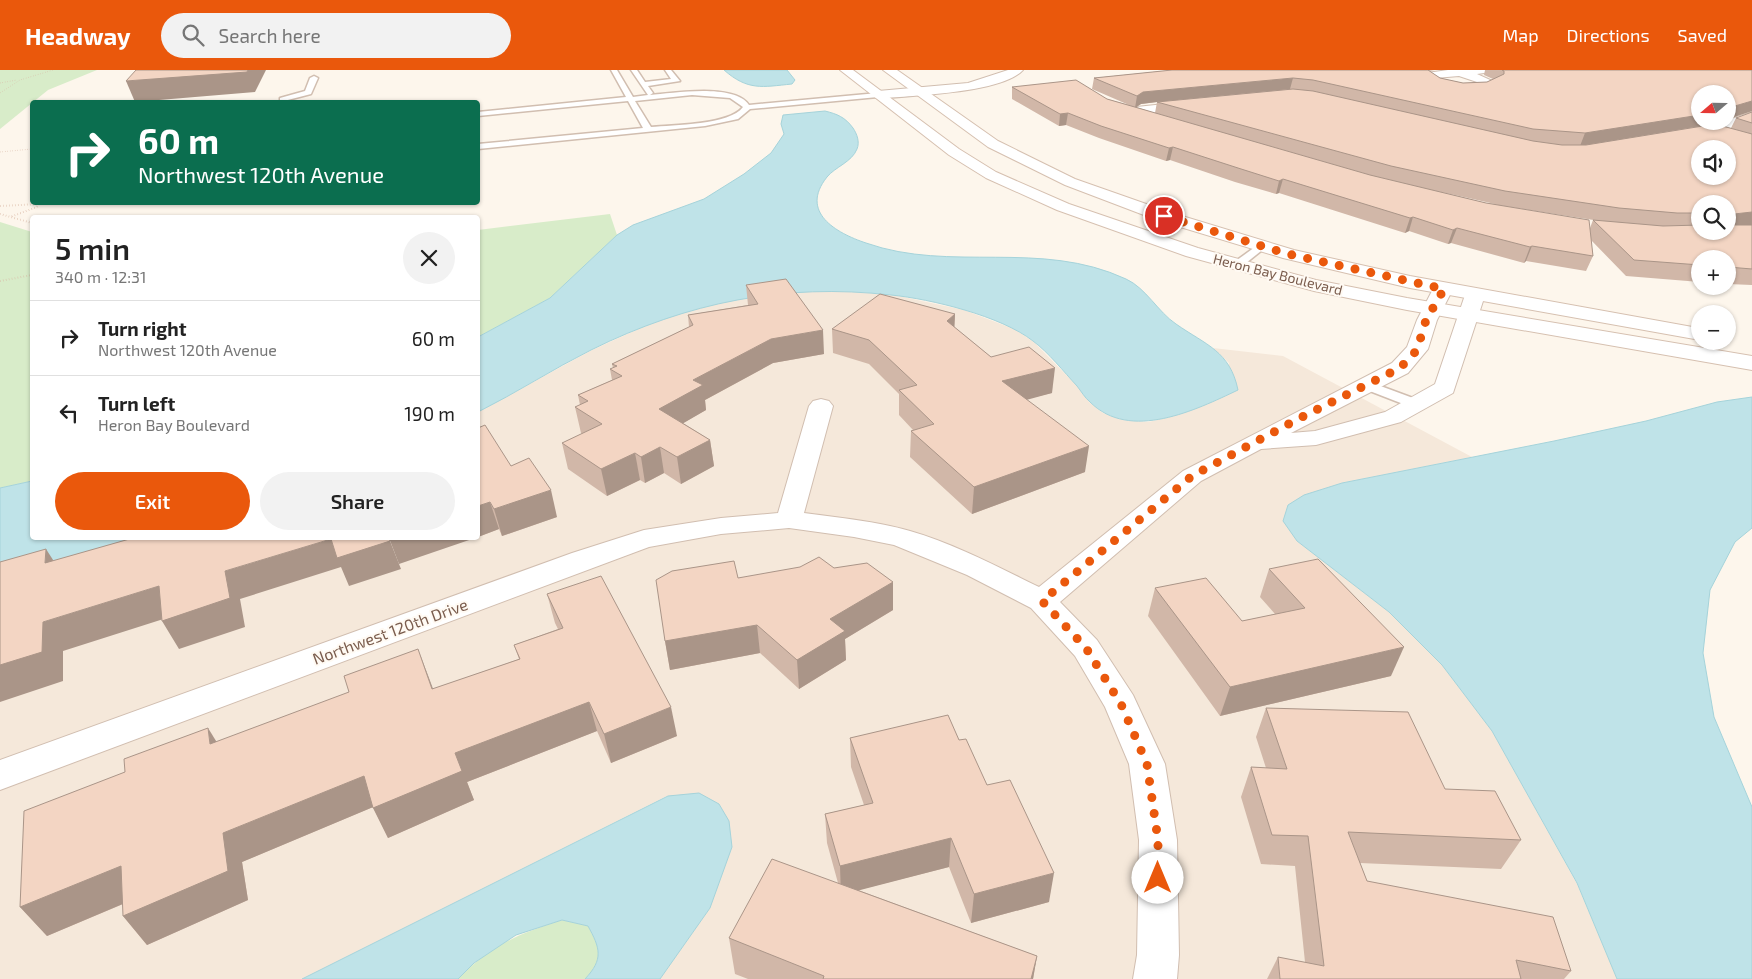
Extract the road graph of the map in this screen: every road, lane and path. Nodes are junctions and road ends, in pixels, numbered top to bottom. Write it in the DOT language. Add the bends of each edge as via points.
graph roads {
  1 [pos="53,70"];
  2 [pos="614,70"];
  3 [pos="634,70"];
  4 [pos="668,70"];
  5 [pos="846,70"];
  6 [pos="889,70"];
  7 [pos="986,70"];
  8 [pos="1017,70"];
  9 [pos="1487,70"];
  10 [pos="1462,73"];
  11 [pos="314,78"];
  12 [pos="20,80"];
  13 [pos="0,83"];
  14 [pos="643,84"];
  15 [pos="913,87"];
  16 [pos="873,91"];
  17 [pos="0,93"];
  18 [pos="651,97"];
  19 [pos="631,99"];
  20 [pos="741,99"];
  21 [pos="283,100"];
  22 [pos="1211,103"];
  23 [pos="1112,106"];
  24 [pos="748,107"];
  25 [pos="1172,107"];
  26 [pos="1128,112"];
  27 [pos="480,114"];
  28 [pos="1752,116"];
  29 [pos="648,129"];
  30 [pos="1710,131"];
  31 [pos="1672,137"];
  32 [pos="1735,139"];
  33 [pos="480,147"];
  34 [pos="30,149"];
  35 [pos="0,152"];
  36 [pos="1070,182"];
  37 [pos="1031,192"];
  38 [pos="30,204"];
  39 [pos="39,205"];
  40 [pos="0,206"];
  41 [pos="0,214"];
  42 [pos="10,217"];
  43 [pos="30,222"];
  44 [pos="1262,246"];
  45 [pos="1236,265"];
  46 [pos="30,275"];
  47 [pos="0,281"];
  48 [pos="1444,289"];
  49 [pos="1472,305"];
  50 [pos="1434,309"];
  51 [pos="1691,334"];
  52 [pos="1736,341"];
  53 [pos="1752,344"];
  54 [pos="1752,363"];
  55 [pos="1367,385"];
  56 [pos="1416,404"];
  57 [pos="821,406"];
  58 [pos="1255,443"];
  59 [pos="789,520"];
  60 [pos="1042,601"];
  61 [pos="0,775"];
  62 [pos="1155,979"];
  1 -- 12 [label="path"];
  2 -- 19 [label="lane"];
  3 -- 14 [label="lane"];
  4 -- 14 [label="lane" via="676,81"];
  5 -- 16 [label="street, Heron Bay Boulevard"];
  6 -- 15 [label="street, Heron Bay Boulevard"];
  7 -- 15 [label="street"];
  8 -- 15 [label="street" via="979,83"];
  9 -- 10 [label="street"];
  11 -- 21 [label="lane" via="308,92"];
  12 -- 13 [label="path"];
  12 -- 17 [label="path"];
  14 -- 18 [label="lane"];
  15 -- 16 [label="street"];
  15 -- 36 [label="street, Heron Bay Boulevard" via="993,144"];
  16 -- 20 [label="lane"];
  16 -- 24 [label="lane"];
  16 -- 37 [label="street, Heron Bay Boulevard" via="954,152"];
  18 -- 19 [label="lane"];
  18 -- 20 [label="lane" via="692,93"];
  19 -- 27 [label="lane"];
  19 -- 29 [label="lane"];
  20 -- 24 [label="lane"];
  22 -- 25 [label="street"];
  23 -- 26 [label="street"];
  24 -- 29 [label="lane" via="736,117 716,122"];
  25 -- 26 [label="street"];
  25 -- 26 [label="street" via="1164,115 1168,122"];
  28 -- 30 [label="street"];
  29 -- 33 [label="lane"];
  30 -- 31 [label="street"];
  30 -- 32 [label="street"];
  34 -- 35 [label="path"];
  36 -- 37 [label="street"];
  36 -- 44 [label="street, Heron Bay Boulevard" via="1164,216"];
  37 -- 45 [label="street, Heron Bay Boulevard" via="1122,228"];
  38 -- 40 [label="path"];
  39 -- 42 [label="path"];
  41 -- 42 [label="path"];
  42 -- 43 [label="path"];
  44 -- 45 [label="lane"];
  44 -- 48 [label="street, Heron Bay Boulevard"];
  45 -- 50 [label="street, Heron Bay Boulevard" via="1314,285"];
  46 -- 47 [label="path"];
  48 -- 49 [label="street, Heron Bay Boulevard"];
  48 -- 50 [label="street"];
  49 -- 50 [label="street, Heron Bay Boulevard"];
  49 -- 51 [label="street, Heron Bay Boulevard"];
  49 -- 54 [label="street, Heron Bay Boulevard"];
  49 -- 56 [label="street" via="1446,388"];
  50 -- 55 [label="street" via="1426,320 1417,350 1400,368"];
  52 -- 53 [label="street"];
  55 -- 56 [label="lane"];
  55 -- 58 [label="street"];
  56 -- 58 [label="street" via="1393,417 1316,438"];
  57 -- 59 [label="street"];
  58 -- 60 [label="street" via="1192,476"];
  59 -- 60 [label="street, Northwest 120th Drive" via="902,538 977,568"];
  59 -- 61 [label="street, Northwest 120th Drive" via="721,526 644,540 573,563"];
  60 -- 62 [label="street, Northwest 120th Drive" via="1086,648 1121,704 1147,764 1158,840"];
}
